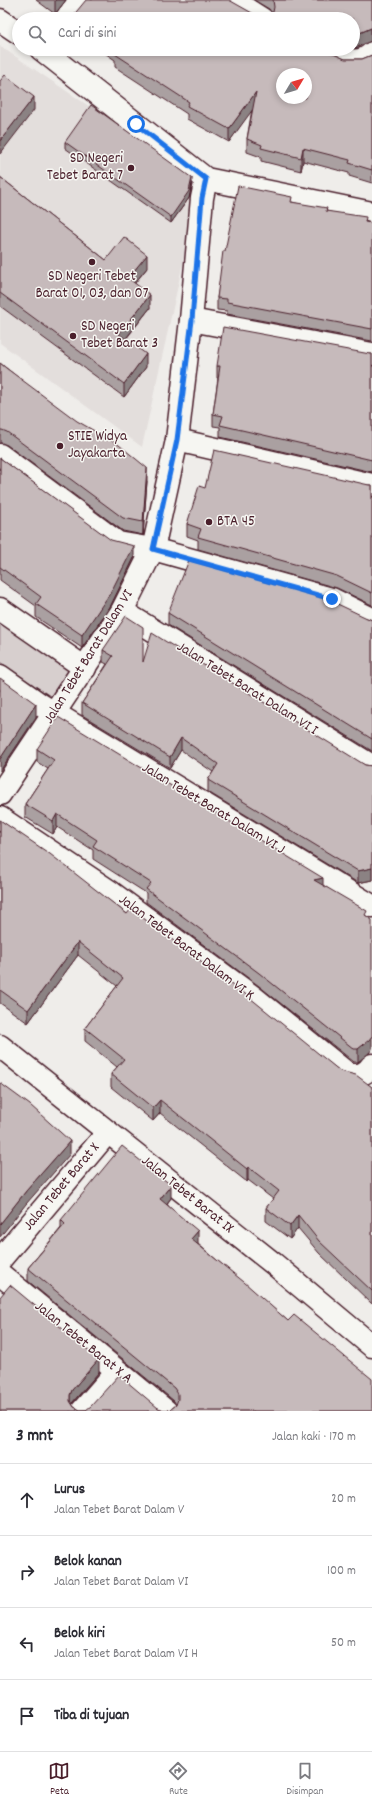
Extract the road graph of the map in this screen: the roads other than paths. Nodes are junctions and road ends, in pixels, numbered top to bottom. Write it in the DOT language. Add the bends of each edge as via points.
graph roads {
  1 [pos="80,0"];
  2 [pos="232,0"];
  3 [pos="71,12"];
  4 [pos="251,12"];
  5 [pos="0,20"];
  6 [pos="12,28"];
  7 [pos="372,53"];
  8 [pos="52,56"];
  9 [pos="339,56"];
  10 [pos="206,179"];
  11 [pos="372,213"];
  12 [pos="192,320"];
  13 [pos="372,354"];
  14 [pos="177,440"];
  15 [pos="0,455"];
  16 [pos="372,484"];
  17 [pos="153,549"];
  18 [pos="0,609"];
  19 [pos="122,612"];
  20 [pos="372,619"];
  21 [pos="84,668"];
  22 [pos="0,676"];
  23 [pos="54,712"];
  24 [pos="372,766"];
  25 [pos="0,794"];
  26 [pos="0,818"];
  27 [pos="372,906"];
  28 [pos="0,1046"];
  29 [pos="370,1068"];
  30 [pos="108,1132"];
  31 [pos="0,1260"];
  32 [pos="0,1274"];
  33 [pos="369,1337"];
  34 [pos="117,1371"];
  35 [pos="82,1411"];
  36 [pos="166,1411"];
  1 -- 3 [label="street"];
  2 -- 4 [label="street"];
  5 -- 6 [label="street"];
  7 -- 9 [label="street" via="366,59 355,61"];
  8 -- 10 [label="street"];
  10 -- 11 [label="street"];
  10 -- 12 [label="street, Jalan Tebet Barat Dalam VI" via="202,198"];
  12 -- 13 [label="street"];
  12 -- 14 [label="street, Jalan Tebet Barat Dalam VI"];
  14 -- 16 [label="street"];
  14 -- 17 [label="street, Jalan Tebet Barat Dalam VI"];
  15 -- 17 [label="street" via="118,543"];
  17 -- 19 [label="street, Jalan Tebet Barat Dalam VI"];
  17 -- 20 [label="street" via="332,599"];
  18 -- 21 [label="street"];
  19 -- 21 [label="street, Jalan Tebet Barat Dalam VI"];
  19 -- 24 [label="street, Jalan Tebet Barat Dalam VI I"];
  21 -- 23 [label="street, Jalan Tebet Barat Dalam VI"];
  22 -- 23 [label="street, Jalan Tebet Barat Dalam VI J"];
  23 -- 25 [label="street, Jalan Tebet Barat Dalam VI"];
  23 -- 27 [label="street, Jalan Tebet Barat Dalam VI J"];
  26 -- 29 [label="street, Jalan Tebet Barat Dalam VI K" via="119,898 252,996 348,1074 357,1076"];
  28 -- 30 [label="street, Jalan Tebet Barat IX"];
  30 -- 31 [label="street, Jalan Tebet Barat X"];
  30 -- 33 [label="street, Jalan Tebet Barat IX"];
  32 -- 34 [label="street, Jalan Tebet Barat X A"];
  34 -- 35 [label="street"];
  34 -- 36 [label="street, Jalan Tebet Barat X A"];
}
